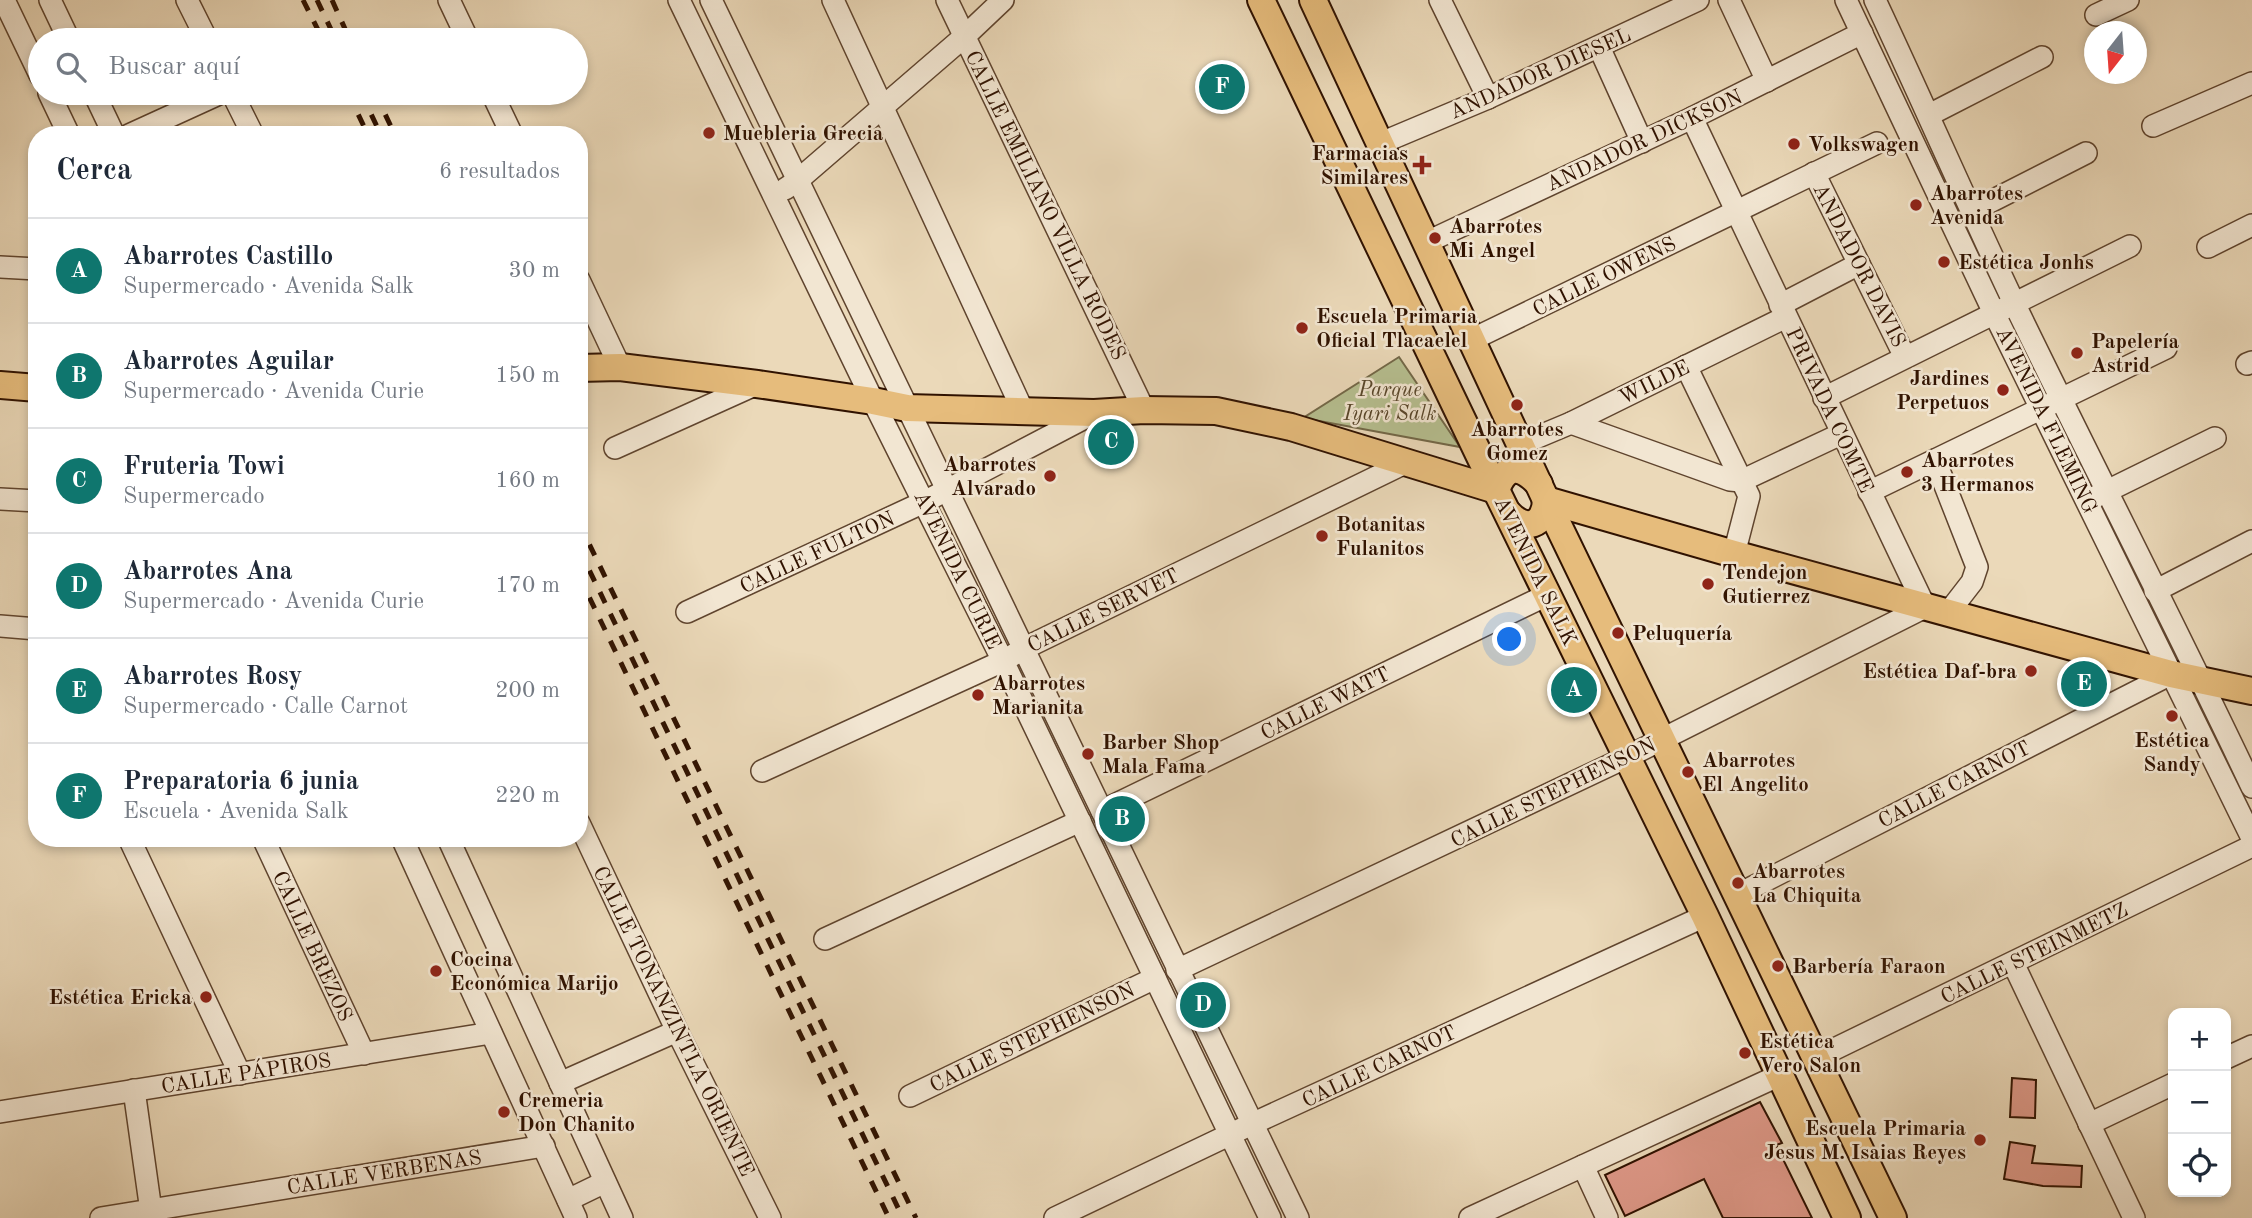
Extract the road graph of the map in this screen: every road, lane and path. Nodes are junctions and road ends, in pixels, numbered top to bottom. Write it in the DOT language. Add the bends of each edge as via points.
graph roads {
  1 [pos="4,0"];
  2 [pos="50,0"];
  3 [pos="187,0"];
  4 [pos="449,0"];
  5 [pos="679,0"];
  6 [pos="711,0"];
  7 [pos="833,0"];
  8 [pos="947,0"];
  9 [pos="1003,0"];
  10 [pos="1261,0"];
  11 [pos="1313,0"];
  12 [pos="1698,0"];
  13 [pos="1728,0"];
  14 [pos="1846,0"];
  15 [pos="1875,0"];
  16 [pos="2128,0"];
  17 [pos="1446,2"];
  18 [pos="2096,15"];
  19 [pos="63,28"];
  20 [pos="201,28"];
  21 [pos="462,28"];
  22 [pos="1862,33"];
  23 [pos="965,36"];
  24 [pos="1599,47"];
  25 [pos="28,50"];
  26 [pos="2042,57"];
  27 [pos="1767,81"];
  28 [pos="2252,83"];
  29 [pos="1488,98"];
  30 [pos="55,105"];
  31 [pos="100,105"];
  32 [pos="195,105"];
  33 [pos="238,105"];
  34 [pos="498,105"];
  35 [pos="883,105"];
  36 [pos="1929,114"];
  37 [pos="1692,118"];
  38 [pos="65,126"];
  39 [pos="110,126"];
  40 [pos="149,126"];
  41 [pos="248,126"];
  42 [pos="508,126"];
  43 [pos="2153,126"];
  44 [pos="1642,142"];
  45 [pos="1877,143"];
  46 [pos="1381,144"];
  47 [pos="2086,153"];
  48 [pos="1814,173"];
  49 [pos="797,181"];
  50 [pos="774,195"];
  51 [pos="1737,211"];
  52 [pos="1972,211"];
  53 [pos="2252,225"];
  54 [pos="1425,243"];
  55 [pos="2130,246"];
  56 [pos="2208,247"];
  57 [pos="1859,264"];
  58 [pos="0,267"];
  59 [pos="28,269"];
  60 [pos="588,299"];
  61 [pos="2015,305"];
  62 [pos="1783,311"];
  63 [pos="1995,315"];
  64 [pos="1471,340"];
  65 [pos="2166,348"];
  66 [pos="1905,356"];
  67 [pos="1686,366"];
  68 [pos="620,367"];
  69 [pos="588,368"];
  70 [pos="757,384"];
  71 [pos="0,386"];
  72 [pos="28,388"];
  73 [pos="1824,398"];
  74 [pos="2061,399"];
  75 [pos="873,401"];
  76 [pos="906,408"];
  77 [pos="2041,409"];
  78 [pos="1144,410"];
  79 [pos="1023,411"];
  80 [pos="1094,414"];
  81 [pos="1571,423"];
  82 [pos="1842,435"];
  83 [pos="2215,438"];
  84 [pos="1521,444"];
  85 [pos="615,448"];
  86 [pos="1934,460"];
  87 [pos="1405,463"];
  88 [pos="1741,481"];
  89 [pos="947,491"];
  90 [pos="1542,492"];
  91 [pos="1869,492"];
  92 [pos="2107,492"];
  93 [pos="0,499"];
  94 [pos="28,501"];
  95 [pos="2086,501"];
  96 [pos="924,502"];
  97 [pos="1502,502"];
  98 [pos="2252,541"];
  99 [pos="1734,554"];
  100 [pos="2155,590"];
  101 [pos="1547,596"];
  102 [pos="1937,610"];
  103 [pos="687,612"];
  104 [pos="0,626"];
  105 [pos="28,632"];
  106 [pos="1025,648"];
  107 [pos="1003,661"];
  108 [pos="2171,674"];
  109 [pos="2201,679"];
  110 [pos="2252,691"];
  111 [pos="1663,739"];
  112 [pos="1627,757"];
  113 [pos="762,771"];
  114 [pos="2252,787"];
  115 [pos="1102,811"];
  116 [pos="1080,821"];
  117 [pos="2252,838"];
  118 [pos="588,842"];
  119 [pos="2252,846"];
  120 [pos="134,847"];
  121 [pos="266,847"];
  122 [pos="406,847"];
  123 [pos="452,847"];
  124 [pos="1737,895"];
  125 [pos="1705,916"];
  126 [pos="825,939"];
  127 [pos="2013,963"];
  128 [pos="1177,970"];
  129 [pos="1155,978"];
  130 [pos="677,1031"];
  131 [pos="491,1033"];
  132 [pos="2252,1046"];
  133 [pos="364,1054"];
  134 [pos="2231,1056"];
  135 [pos="1816,1058"];
  136 [pos="240,1073"];
  137 [pos="1780,1075"];
  138 [pos="560,1083"];
  139 [pos="2168,1086"];
  140 [pos="134,1090"];
  141 [pos="910,1096"];
  142 [pos="0,1112"];
  143 [pos="1254,1123"];
  144 [pos="2089,1124"];
  145 [pos="1230,1136"];
  146 [pos="544,1146"];
  147 [pos="1583,1166"];
  148 [pos="605,1182"];
  149 [pos="572,1209"];
  150 [pos="151,1214"];
  151 [pos="101,1218"];
  152 [pos="622,1218"];
  153 [pos="770,1218"];
  154 [pos="1055,1218"];
  155 [pos="1270,1218"];
  156 [pos="1298,1218"];
  157 [pos="1470,1218"];
  158 [pos="1607,1218"];
  159 [pos="1847,1218"];
  160 [pos="1893,1218"];
  161 [pos="2134,1218"];
  1 -- 25 [label="street"];
  2 -- 19 [label="street"];
  3 -- 20 [label="street"];
  4 -- 21 [label="street"];
  5 -- 50 [label="street, AVENIDA CURIE"];
  6 -- 49 [label="street, AVENIDA CURIE"];
  7 -- 35 [label="street"];
  8 -- 23 [label="street, CALLE EMILIANO VILLA RODES"];
  9 -- 23 [label="street"];
  10 -- 97 [label="main road, AVENIDA SALK"];
  11 -- 46 [label="main road, AVENIDA SALK"];
  12 -- 24 [label="street, ANDADOR DIESEL"];
  13 -- 27 [label="street"];
  14 -- 22 [label="street, AVENIDA FLEMING"];
  15 -- 36 [label="street, AVENIDA FLEMING"];
  16 -- 18 [label="street"];
  17 -- 29 [label="street"];
  22 -- 27 [label="street, ANDADOR DICKSON"];
  22 -- 63 [label="street, AVENIDA FLEMING"];
  23 -- 35 [label="street"];
  23 -- 78 [label="street, CALLE EMILIANO VILLA RODES"];
  24 -- 29 [label="street, ANDADOR DIESEL"];
  24 -- 44 [label="street"];
  26 -- 36 [label="street"];
  27 -- 37 [label="street, ANDADOR DICKSON"];
  28 -- 43 [label="street"];
  29 -- 46 [label="street, ANDADOR DIESEL"];
  30 -- 38 [label="street"];
  31 -- 39 [label="street"];
  32 -- 40 [label="street"];
  33 -- 41 [label="street"];
  34 -- 42 [label="street"];
  35 -- 49 [label="street"];
  35 -- 79 [label="street"];
  36 -- 52 [label="street, AVENIDA FLEMING"];
  37 -- 44 [label="street, ANDADOR DICKSON"];
  37 -- 51 [label="street, PRIVADA COMTE"];
  44 -- 54 [label="street, ANDADOR DICKSON"];
  45 -- 48 [label="street, CALLE OWENS"];
  46 -- 54 [label="main road, AVENIDA SALK"];
  47 -- 52 [label="street"];
  48 -- 51 [label="street, CALLE OWENS"];
  48 -- 57 [label="street, ANDADOR DAVIS"];
  49 -- 50 [label="street"];
  49 -- 76 [label="street, AVENIDA CURIE"];
  50 -- 75 [label="street, AVENIDA CURIE"];
  51 -- 62 [label="street, PRIVADA COMTE"];
  51 -- 64 [label="street, CALLE OWENS"];
  52 -- 61 [label="street, AVENIDA FLEMING"];
  53 -- 56 [label="street"];
  54 -- 64 [label="main road, AVENIDA SALK"];
  55 -- 61 [label="street"];
  57 -- 62 [label="street, WILDE"];
  57 -- 66 [label="street, ANDADOR DAVIS"];
  58 -- 59 [label="street"];
  60 -- 68 [label="street"];
  61 -- 63 [label="street"];
  61 -- 74 [label="street, AVENIDA FLEMING"];
  62 -- 67 [label="street, WILDE"];
  62 -- 73 [label="street, PRIVADA COMTE"];
  63 -- 66 [label="street"];
  63 -- 77 [label="street, AVENIDA FLEMING"];
  64 -- 84 [label="main road, AVENIDA SALK"];
  65 -- 74 [label="street"];
  66 -- 73 [label="street"];
  67 -- 81 [label="street, WILDE"];
  67 -- 88 [label="street"];
  68 -- 69 [label="main road"];
  68 -- 70 [label="main road"];
  70 -- 75 [label="main road"];
  70 -- 85 [label="street"];
  71 -- 72 [label="main road"];
  73 -- 82 [label="street, PRIVADA COMTE"];
  74 -- 77 [label="street"];
  74 -- 92 [label="street, AVENIDA FLEMING"];
  75 -- 76 [label="main road"];
  75 -- 96 [label="street, AVENIDA CURIE"];
  76 -- 79 [label="main road"];
  76 -- 89 [label="street, AVENIDA CURIE"];
  77 -- 86 [label="street"];
  77 -- 95 [label="street, AVENIDA FLEMING"];
  78 -- 80 [label="main road"];
  78 -- 87 [label="main road" via="1216,411 1292,427"];
  79 -- 80 [label="main road"];
  80 -- 89 [label="street, CALLE FULTON"];
  81 -- 84 [label="street, WILDE"];
  81 -- 88 [label="street"];
  82 -- 88 [label="street"];
  82 -- 91 [label="street, PRIVADA COMTE"];
  83 -- 92 [label="street"];
  84 -- 90 [label="main road, AVENIDA SALK"];
  86 -- 91 [label="street"];
  86 -- 102 [label="street" via="1977,567 1972,582"];
  87 -- 97 [label="main road"];
  87 -- 106 [label="street, CALLE SERVET"];
  88 -- 99 [label="street" via="1749,502"];
  89 -- 96 [label="street, CALLE FULTON"];
  89 -- 106 [label="street, AVENIDA CURIE"];
  90 -- 97 [label="main road" via="1544,512 1536,522 1517,522"];
  90 -- 97 [label="main road" via="1524,470 1511,470 1502,477"];
  90 -- 99 [label="main road"];
  90 -- 111 [label="main road, AVENIDA SALK"];
  91 -- 102 [label="street, PRIVADA COMTE"];
  92 -- 95 [label="street"];
  92 -- 100 [label="street, AVENIDA FLEMING"];
  93 -- 94 [label="street"];
  95 -- 108 [label="street, AVENIDA FLEMING"];
  96 -- 103 [label="street, CALLE FULTON"];
  96 -- 107 [label="street, AVENIDA CURIE"];
  97 -- 101 [label="main road, AVENIDA SALK"];
  98 -- 100 [label="street"];
  99 -- 102 [label="main road"];
  100 -- 109 [label="street, AVENIDA FLEMING"];
  101 -- 112 [label="main road, AVENIDA SALK"];
  101 -- 115 [label="street, CALLE WATT"];
  102 -- 108 [label="main road"];
  102 -- 111 [label="street, CALLE STEPHENSON"];
  104 -- 105 [label="street"];
  106 -- 107 [label="street, CALLE SERVET"];
  106 -- 115 [label="street, AVENIDA CURIE"];
  107 -- 113 [label="street, CALLE SERVET"];
  107 -- 116 [label="street, AVENIDA CURIE"];
  108 -- 109 [label="main road"];
  108 -- 117 [label="street, AVENIDA FLEMING"];
  108 -- 124 [label="street, CALLE CARNOT"];
  109 -- 110 [label="main road"];
  109 -- 114 [label="street, AVENIDA FLEMING"];
  111 -- 112 [label="street, CALLE STEPHENSON"];
  111 -- 124 [label="main road, AVENIDA SALK"];
  112 -- 125 [label="main road, AVENIDA SALK"];
  112 -- 128 [label="street, CALLE STEPHENSON"];
  115 -- 128 [label="street, AVENIDA CURIE"];
  116 -- 126 [label="street"];
  116 -- 129 [label="street, AVENIDA CURIE"];
  118 -- 130 [label="street, CALLE TONANZINTLA ORIENTE"];
  119 -- 127 [label="street, CALLE STEINMETZ"];
  120 -- 136 [label="street"];
  121 -- 133 [label="street, CALLE BREZOS"];
  122 -- 131 [label="street"];
  123 -- 138 [label="street"];
  124 -- 135 [label="main road, AVENIDA SALK"];
  125 -- 137 [label="main road, AVENIDA SALK"];
  125 -- 143 [label="street, CALLE CARNOT"];
  127 -- 135 [label="street, CALLE STEINMETZ"];
  127 -- 144 [label="street"];
  128 -- 143 [label="street, AVENIDA CURIE"];
  129 -- 141 [label="street, CALLE STEPHENSON"];
  129 -- 145 [label="street, AVENIDA CURIE"];
  130 -- 138 [label="street"];
  130 -- 153 [label="street, CALLE TONANZINTLA ORIENTE"];
  131 -- 133 [label="street, CALLE PÁPIROS"];
  131 -- 146 [label="street"];
  132 -- 134 [label="street"];
  133 -- 136 [label="street, CALLE PÁPIROS"];
  135 -- 160 [label="main road, AVENIDA SALK"];
  136 -- 140 [label="street, CALLE PÁPIROS"];
  137 -- 147 [label="street"];
  137 -- 159 [label="main road, AVENIDA SALK"];
  138 -- 148 [label="street"];
  139 -- 144 [label="street"];
  140 -- 142 [label="street, CALLE PÁPIROS"];
  140 -- 150 [label="street"];
  143 -- 145 [label="street, CALLE CARNOT"];
  143 -- 156 [label="street, AVENIDA CURIE"];
  144 -- 161 [label="street"];
  145 -- 154 [label="street, CALLE CARNOT"];
  145 -- 155 [label="street, AVENIDA CURIE"];
  146 -- 149 [label="street"];
  146 -- 150 [label="street, CALLE VERBENAS"];
  147 -- 157 [label="street"];
  147 -- 158 [label="street"];
  148 -- 149 [label="street"];
  148 -- 152 [label="street"];
  150 -- 151 [label="street, CALLE VERBENAS"];
}
